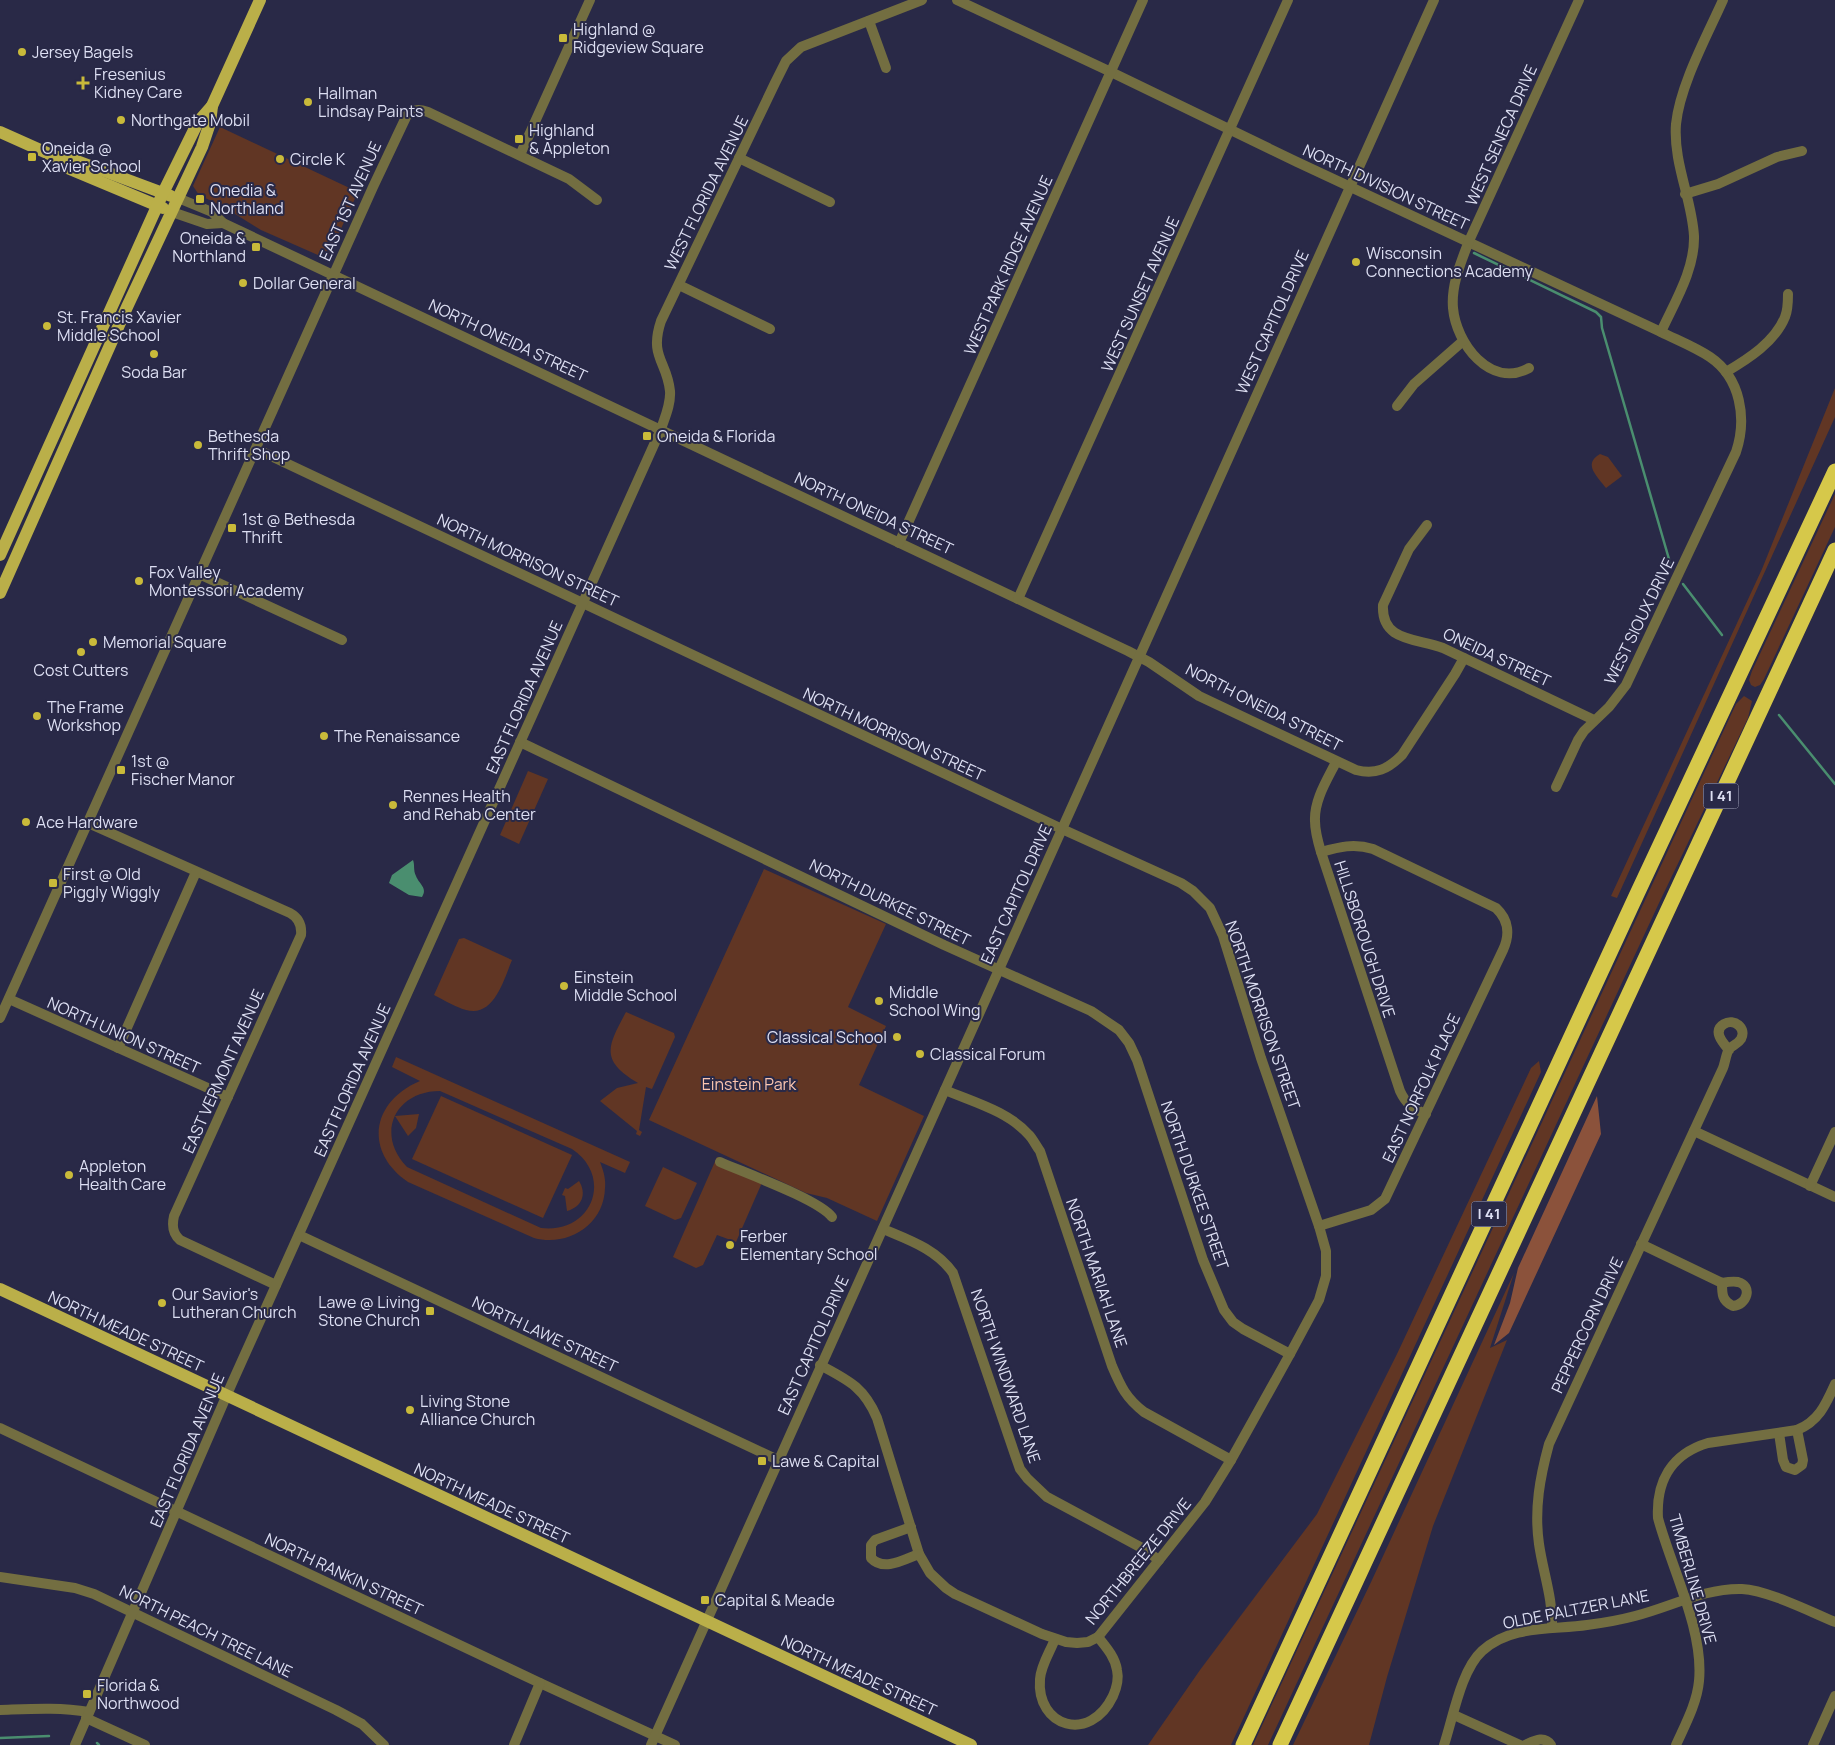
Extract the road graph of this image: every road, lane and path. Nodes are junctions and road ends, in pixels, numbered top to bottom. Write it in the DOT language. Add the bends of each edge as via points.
graph roads {
  1 [pos="260,0"];
  2 [pos="590,0"];
  3 [pos="922,0"];
  4 [pos="957,0"];
  5 [pos="1143,0"];
  6 [pos="1288,0"];
  7 [pos="1434,0"];
  8 [pos="1579,0"];
  9 [pos="1723,0"];
  10 [pos="869,21"];
  11 [pos="886,68"];
  12 [pos="1111,72"];
  13 [pos="212,106"];
  14 [pos="1230,130"];
  15 [pos="0,132"];
  16 [pos="1802,151"];
  17 [pos="520,155"];
  18 [pos="56,157"];
  19 [pos="739,158"];
  20 [pos="1350,186"];
  21 [pos="163,193"];
  22 [pos="1686,194"];
  23 [pos="178,198"];
  24 [pos="597,200"];
  25 [pos="830,202"];
  26 [pos="157,206"];
  27 [pos="172,212"];
  28 [pos="222,223"];
  29 [pos="1469,242"];
  30 [pos="334,276"];
  31 [pos="679,285"];
  32 [pos="1788,294"];
  33 [pos="770,329"];
  34 [pos="1661,332"];
  35 [pos="1463,341"];
  36 [pos="1529,368"];
  37 [pos="1726,372"];
  38 [pos="1397,406"];
  39 [pos="661,429"];
  40 [pos="256,449"];
  41 [pos="1835,471"];
  42 [pos="1427,525"];
  43 [pos="899,543"];
  44 [pos="1835,550"];
  45 [pos="0,555"];
  46 [pos="200,574"];
  47 [pos="0,593"];
  48 [pos="1018,599"];
  49 [pos="583,602"];
  50 [pos="342,640"];
  51 [pos="1139,657"];
  52 [pos="1464,658"];
  53 [pos="1594,720"];
  54 [pos="520,742"];
  55 [pos="1336,762"];
  56 [pos="1556,787"];
  57 [pos="88,823"];
  58 [pos="1062,829"];
  59 [pos="1321,852"];
  60 [pos="196,872"];
  61 [pos="998,971"];
  62 [pos="8,999"];
  63 [pos="0,1018"];
  64 [pos="118,1048"];
  65 [pos="1729,1050"];
  66 [pos="945,1090"];
  67 [pos="228,1097"];
  68 [pos="1426,1114"];
  69 [pos="1694,1131"];
  70 [pos="1835,1132"];
  71 [pos="720,1162"];
  72 [pos="1810,1186"];
  73 [pos="1835,1197"];
  74 [pos="832,1217"];
  75 [pos="1319,1226"];
  76 [pos="883,1229"];
  77 [pos="299,1235"];
  78 [pos="1641,1244"];
  79 [pos="1722,1283"];
  80 [pos="276,1285"];
  81 [pos="0,1289"];
  82 [pos="1290,1354"];
  83 [pos="820,1365"];
  84 [pos="1835,1384"];
  85 [pos="226,1396"];
  86 [pos="0,1428"];
  87 [pos="1797,1430"];
  88 [pos="1778,1433"];
  89 [pos="778,1460"];
  90 [pos="1231,1460"];
  91 [pos="177,1512"];
  92 [pos="911,1527"];
  93 [pos="920,1554"];
  94 [pos="1159,1560"];
  95 [pos="0,1577"];
  96 [pos="1685,1600"];
  97 [pos="133,1612"];
  98 [pos="705,1622"];
  99 [pos="1835,1622"];
  100 [pos="1552,1628"];
  101 [pos="1098,1637"];
  102 [pos="1055,1639"];
  103 [pos="540,1683"];
  104 [pos="1835,1696"];
  105 [pos="0,1710"];
  106 [pos="88,1715"];
  107 [pos="1454,1715"];
  108 [pos="653,1740"];
  109 [pos="74,1745"];
  110 [pos="145,1745"];
  111 [pos="384,1745"];
  112 [pos="514,1745"];
  113 [pos="676,1745"];
  114 [pos="971,1745"];
  115 [pos="1243,1745"];
  116 [pos="1280,1745"];
  117 [pos="1444,1745"];
  118 [pos="1520,1745"];
  119 [pos="1525,1745"];
  120 [pos="1551,1745"];
  121 [pos="1676,1745"];
  122 [pos="1813,1745"];
  1 -- 13 [label="main road"];
  2 -- 17 [label="street"];
  3 -- 10 [label="street, WEST FLORIDA AVENUE"];
  4 -- 12 [label="street, NORTH DIVISION STREET"];
  5 -- 12 [label="street, WEST PARK RIDGE AVENUE"];
  6 -- 14 [label="street, WEST SUNSET AVENUE"];
  7 -- 20 [label="street, WEST CAPITOL DRIVE"];
  8 -- 29 [label="street, WEST SENECA DRIVE"];
  9 -- 22 [label="street" via="1679,106 1676,141"];
  10 -- 11 [label="street"];
  10 -- 19 [label="street, WEST FLORIDA AVENUE" via="801,47 792,54"];
  12 -- 14 [label="street, NORTH DIVISION STREET"];
  12 -- 43 [label="street, WEST PARK RIDGE AVENUE"];
  13 -- 21 [label="main road" via="198,122"];
  13 -- 23 [label="main road" via="206,136"];
  14 -- 20 [label="street, NORTH DIVISION STREET"];
  14 -- 48 [label="street, WEST SUNSET AVENUE"];
  15 -- 18 [label="main road, NORTH ONEIDA STREET"];
  16 -- 22 [label="street" via="1777,157 1718,184"];
  17 -- 24 [label="street" via="569,179"];
  17 -- 30 [label="street, EAST 1ST AVENUE" via="428,112 419,109 407,114"];
  18 -- 21 [label="main road, NORTH ONEIDA STREET" via="69,158"];
  18 -- 26 [label="main road, NORTH ONEIDA STREET" via="65,167"];
  19 -- 25 [label="street"];
  19 -- 31 [label="street, WEST FLORIDA AVENUE"];
  20 -- 29 [label="street, NORTH DIVISION STREET"];
  20 -- 51 [label="street, WEST CAPITOL DRIVE"];
  21 -- 23 [label="main road, NORTH ONEIDA STREET"];
  21 -- 26 [label="main road"];
  22 -- 34 [label="street" via="1692,220 1693,248 1687,272"];
  23 -- 27 [label="main road"];
  23 -- 28 [label="street, NORTH ONEIDA STREET" via="212,212"];
  26 -- 27 [label="main road, NORTH ONEIDA STREET"];
  26 -- 45 [label="main road"];
  27 -- 28 [label="street, NORTH ONEIDA STREET" via="207,224"];
  27 -- 47 [label="main road"];
  28 -- 30 [label="street, NORTH ONEIDA STREET"];
  29 -- 34 [label="street, NORTH DIVISION STREET"];
  29 -- 35 [label="street, WEST SENECA DRIVE" via="1453,295 1456,324"];
  30 -- 39 [label="street, NORTH ONEIDA STREET"];
  30 -- 40 [label="street, EAST 1ST AVENUE"];
  31 -- 33 [label="street"];
  31 -- 39 [label="street, WEST FLORIDA AVENUE" via="657,332 658,355 670,390"];
  32 -- 37 [label="street" via="1785,317 1770,340"];
  34 -- 37 [label="street, NORTH DIVISION STREET" via="1710,357"];
  35 -- 36 [label="street" via="1480,361 1499,372 1509,375"];
  35 -- 38 [label="street" via="1414,384"];
  37 -- 53 [label="street, WEST SIOUX DRIVE" via="1740,403 1741,435 1736,452 1626,685 1609,708"];
  39 -- 43 [label="street, NORTH ONEIDA STREET"];
  39 -- 49 [label="street, EAST FLORIDA AVENUE"];
  40 -- 46 [label="street, EAST 1ST AVENUE"];
  40 -- 49 [label="street, NORTH MORRISON STREET"];
  41 -- 115 [label="highway, I 41"];
  42 -- 52 [label="street, ONEIDA STREET" via="1409,549 1383,605 1383,615 1387,626 1404,638 1430,643"];
  43 -- 48 [label="street, NORTH ONEIDA STREET"];
  44 -- 116 [label="highway, I 41"];
  46 -- 50 [label="street"];
  46 -- 57 [label="street, EAST 1ST AVENUE"];
  48 -- 51 [label="street, NORTH ONEIDA STREET"];
  49 -- 54 [label="street, EAST FLORIDA AVENUE"];
  49 -- 58 [label="street, NORTH MORRISON STREET"];
  51 -- 55 [label="street, NORTH ONEIDA STREET" via="1199,696"];
  51 -- 58 [label="street, EAST CAPITOL DRIVE"];
  52 -- 53 [label="street, ONEIDA STREET"];
  52 -- 55 [label="street, NORTH ONEIDA STREET" via="1402,756 1383,770 1365,773"];
  53 -- 56 [label="street, WEST SIOUX DRIVE" via="1578,740"];
  54 -- 61 [label="street, NORTH DURKEE STREET"];
  54 -- 77 [label="street, EAST FLORIDA AVENUE"];
  55 -- 59 [label="street, HILLSBOROUGH DRIVE" via="1315,814"];
  57 -- 60 [label="street"];
  57 -- 62 [label="street, EAST 1ST AVENUE"];
  58 -- 61 [label="street, EAST CAPITOL DRIVE"];
  58 -- 75 [label="street, NORTH MORRISON STREET" via="1181,883 1210,908 1223,936"];
  59 -- 68 [label="street, HILLSBOROUGH DRIVE" via="1400,1091 1413,1109"];
  59 -- 68 [label="street, EAST NORFOLK PLACE" via="1352,846 1372,849 1496,908 1506,923 1507,942"];
  60 -- 64 [label="street"];
  60 -- 67 [label="street, EAST VERMONT AVENUE" via="296,916 301,925 301,936"];
  61 -- 66 [label="street, EAST CAPITOL DRIVE"];
  61 -- 82 [label="street, NORTH DURKEE STREET" via="1091,1011 1119,1030 1129,1043 1203,1260 1224,1310 1243,1330"];
  62 -- 63 [label="street, EAST 1ST AVENUE"];
  62 -- 64 [label="street, NORTH UNION STREET"];
  64 -- 67 [label="street, NORTH UNION STREET"];
  65 -- 69 [label="street, PEPPERCORN DRIVE"];
  66 -- 76 [label="street, EAST CAPITOL DRIVE"];
  66 -- 90 [label="street, NORTH MARIAH LANE" via="1021,1126 1040,1151 1112,1366 1125,1394 1144,1412"];
  67 -- 80 [label="street, EAST VERMONT AVENUE" via="174,1216 173,1230 180,1240"];
  68 -- 75 [label="street, EAST NORFOLK PLACE" via="1386,1199 1371,1210"];
  69 -- 72 [label="street"];
  69 -- 78 [label="street, PEPPERCORN DRIVE"];
  70 -- 72 [label="street"];
  71 -- 74 [label="street" via="810,1201"];
  72 -- 73 [label="street"];
  75 -- 82 [label="street, NORTHBREEZE DRIVE" via="1327,1263 1323,1289"];
  76 -- 83 [label="street, EAST CAPITOL DRIVE"];
  76 -- 94 [label="street, NORTH WINDWARD LANE" via="928,1249 953,1273 1015,1456 1027,1478 1047,1497"];
  77 -- 80 [label="street, EAST FLORIDA AVENUE"];
  77 -- 89 [label="street, NORTH LAWE STREET"];
  78 -- 79 [label="street"];
  78 -- 100 [label="street, PEPPERCORN DRIVE" via="1554,1433 1542,1470 1537,1523"];
  80 -- 85 [label="street, EAST FLORIDA AVENUE"];
  81 -- 85 [label="main road, NORTH MEADE STREET"];
  82 -- 90 [label="street, NORTHBREEZE DRIVE"];
  83 -- 89 [label="street, EAST CAPITOL DRIVE"];
  83 -- 92 [label="street, NORTHBREEZE DRIVE" via="848,1379 869,1401"];
  84 -- 87 [label="street, TIMBERLINE DRIVE" via="1820,1413"];
  85 -- 91 [label="street, EAST FLORIDA AVENUE"];
  85 -- 98 [label="main road, NORTH MEADE STREET"];
  86 -- 91 [label="street, NORTH RANKIN STREET"];
  87 -- 88 [label="street, TIMBERLINE DRIVE"];
  87 -- 88 [label="street" via="1803,1460 1795,1470 1786,1467"];
  88 -- 96 [label="street, TIMBERLINE DRIVE" via="1696,1446 1668,1471 1659,1493 1658,1518"];
  89 -- 98 [label="street, EAST CAPITOL DRIVE"];
  90 -- 94 [label="street, NORTHBREEZE DRIVE" via="1205,1502"];
  91 -- 97 [label="street, EAST FLORIDA AVENUE"];
  91 -- 103 [label="street, NORTH RANKIN STREET"];
  92 -- 93 [label="street, NORTHBREEZE DRIVE"];
  92 -- 93 [label="street" via="875,1540 871,1558 884,1565"];
  93 -- 102 [label="street, NORTHBREEZE DRIVE" via="930,1573 956,1594"];
  94 -- 101 [label="street, NORTHBREEZE DRIVE"];
  95 -- 97 [label="street, NORTH PEACH TREE LANE" via="83,1590"];
  96 -- 99 [label="street, OLDE PALTZER LANE" via="1702,1594 1743,1589"];
  96 -- 100 [label="street, OLDE PALTZER LANE" via="1636,1616"];
  96 -- 121 [label="street, TIMBERLINE DRIVE" via="1698,1650 1699,1681"];
  97 -- 106 [label="street, EAST FLORIDA AVENUE"];
  97 -- 111 [label="street, NORTH PEACH TREE LANE" via="336,1710 362,1724"];
  98 -- 108 [label="street, EAST CAPITOL DRIVE"];
  98 -- 114 [label="main road, NORTH MEADE STREET"];
  100 -- 107 [label="street, OLDE PALTZER LANE" via="1510,1634 1480,1653 1465,1675"];
  101 -- 102 [label="street, NORTHBREEZE DRIVE" via="1077,1643"];
  101 -- 102 [label="street" via="1116,1663 1118,1682 1098,1717 1081,1725 1057,1719 1042,1697 1040,1677"];
  103 -- 108 [label="street, NORTH RANKIN STREET"];
  103 -- 112 [label="street"];
  104 -- 122 [label="street"];
  105 -- 106 [label="street" via="56,1709"];
  106 -- 109 [label="street, EAST FLORIDA AVENUE"];
  106 -- 110 [label="street"];
  107 -- 117 [label="street, OLDE PALTZER LANE"];
  107 -- 118 [label="street"];
  108 -- 113 [label="street, NORTH RANKIN STREET"];
  119 -- 120 [label="street" via="1540,1739"];
}
